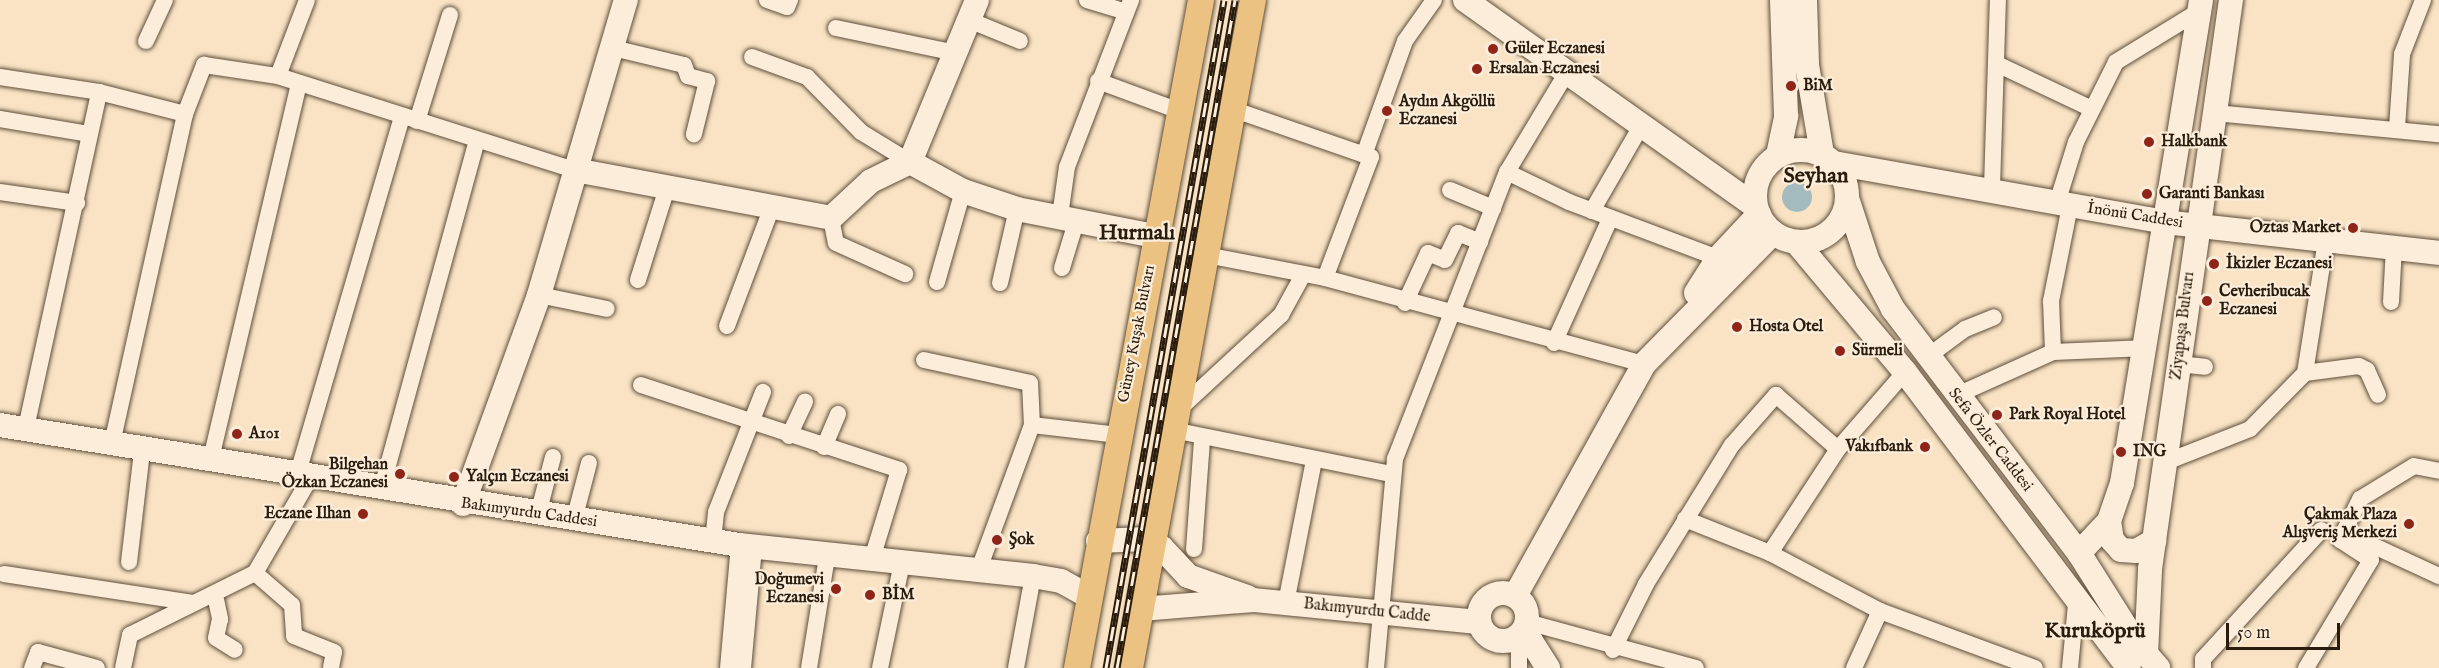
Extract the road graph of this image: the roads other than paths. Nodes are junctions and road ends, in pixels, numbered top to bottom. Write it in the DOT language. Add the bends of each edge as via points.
graph roads {
  1 [pos="165,0"];
  2 [pos="307,0"];
  3 [pos="626,0"];
  4 [pos="767,0"];
  5 [pos="790,0"];
  6 [pos="1087,0"];
  7 [pos="1202,0"];
  8 [pos="1253,0"];
  9 [pos="1434,0"];
  10 [pos="1465,0"];
  11 [pos="1782,0"];
  12 [pos="1805,0"];
  13 [pos="1998,0"];
  14 [pos="2231,0"];
  15 [pos="2423,0"];
  16 [pos="2201,5"];
  17 [pos="1127,6"];
  18 [pos="973,10"];
  19 [pos="450,15"];
  20 [pos="836,28"];
  21 [pos="146,41"];
  22 [pos="1020,41"];
  23 [pos="613,48"];
  24 [pos="956,53"];
  25 [pos="752,57"];
  26 [pos="1999,65"];
  27 [pos="1566,74"];
  28 [pos="278,76"];
  29 [pos="0,77"];
  30 [pos="1098,81"];
  31 [pos="299,84"];
  32 [pos="99,92"];
  33 [pos="2090,108"];
  34 [pos="1232,109"];
  35 [pos="1179,111"];
  36 [pos="2215,113"];
  37 [pos="185,114"];
  38 [pos="410,118"];
  39 [pos="0,119"];
  40 [pos="1640,128"];
  41 [pos="2397,128"];
  42 [pos="90,134"];
  43 [pos="694,134"];
  44 [pos="2439,134"];
  45 [pos="477,140"];
  46 [pos="1364,155"];
  47 [pos="1778,155"];
  48 [pos="1828,158"];
  49 [pos="910,162"];
  50 [pos="575,170"];
  51 [pos="1507,172"];
  52 [pos="667,188"];
  53 [pos="1992,188"];
  54 [pos="1450,190"];
  55 [pos="963,191"];
  56 [pos="0,192"];
  57 [pos="1847,198"];
  58 [pos="77,203"];
  59 [pos="2064,205"];
  60 [pos="772,207"];
  61 [pos="1493,208"];
  62 [pos="1017,209"];
  63 [pos="1592,211"];
  64 [pos="1069,217"];
  65 [pos="831,218"];
  66 [pos="1763,218"];
  67 [pos="1610,219"];
  68 [pos="2164,222"];
  69 [pos="2195,226"];
  70 [pos="1155,236"];
  71 [pos="2326,240"];
  72 [pos="1480,242"];
  73 [pos="1796,242"];
  74 [pos="2394,247"];
  75 [pos="2439,253"];
  76 [pos="1206,255"];
  77 [pos="1718,258"];
  78 [pos="1062,268"];
  79 [pos="905,274"];
  80 [pos="1303,275"];
  81 [pos="1325,278"];
  82 [pos="638,280"];
  83 [pos="937,282"];
  84 [pos="1000,283"];
  85 [pos="539,295"];
  86 [pos="2391,302"];
  87 [pos="1405,303"];
  88 [pos="608,309"];
  89 [pos="1452,315"];
  90 [pos="1994,316"];
  91 [pos="1680,325"];
  92 [pos="727,326"];
  93 [pos="1554,343"];
  94 [pos="2147,348"];
  95 [pos="2053,352"];
  96 [pos="1927,357"];
  97 [pos="924,360"];
  98 [pos="1644,364"];
  99 [pos="2178,364"];
  100 [pos="2205,367"];
  101 [pos="1905,372"];
  102 [pos="2305,373"];
  103 [pos="641,385"];
  104 [pos="764,392"];
  105 [pos="2378,395"];
  106 [pos="1955,396"];
  107 [pos="805,401"];
  108 [pos="838,414"];
  109 [pos="1175,421"];
  110 [pos="0,425"];
  111 [pos="749,425"];
  112 [pos="1032,425"];
  113 [pos="26,428"];
  114 [pos="1118,435"];
  115 [pos="789,436"];
  116 [pos="113,439"];
  117 [pos="1202,440"];
  118 [pos="824,447"];
  119 [pos="1838,449"];
  120 [pos="142,452"];
  121 [pos="553,457"];
  122 [pos="1314,460"];
  123 [pos="2166,462"];
  124 [pos="210,463"];
  125 [pos="589,463"];
  126 [pos="2439,471"];
  127 [pos="1392,474"];
  128 [pos="303,477"];
  129 [pos="381,491"];
  130 [pos="463,504"];
  131 [pos="538,514"];
  132 [pos="1685,519"];
  133 [pos="574,520"];
  134 [pos="2109,521"];
  135 [pos="2321,530"];
  136 [pos="2344,532"];
  137 [pos="713,541"];
  138 [pos="1098,541"];
  139 [pos="2154,541"];
  140 [pos="1153,543"];
  141 [pos="747,546"];
  142 [pos="1194,549"];
  143 [pos="1770,553"];
  144 [pos="2079,553"];
  145 [pos="827,557"];
  146 [pos="129,562"];
  147 [pos="871,562"];
  148 [pos="902,563"];
  149 [pos="978,572"];
  150 [pos="255,573"];
  151 [pos="4,574"];
  152 [pos="1033,576"];
  153 [pos="2439,576"];
  154 [pos="1090,585"];
  155 [pos="214,595"];
  156 [pos="1515,596"];
  157 [pos="1254,600"];
  158 [pos="193,603"];
  159 [pos="1286,603"];
  160 [pos="2076,605"];
  161 [pos="1141,609"];
  162 [pos="1880,610"];
  163 [pos="1377,613"];
  164 [pos="1479,622"];
  165 [pos="1524,629"];
  166 [pos="235,650"];
  167 [pos="1613,650"];
  168 [pos="1084,662"];
  169 [pos="2144,664"];
  170 [pos="32,668"];
  171 [pos="97,668"];
  172 [pos="123,668"];
  173 [pos="330,668"];
  174 [pos="728,668"];
  175 [pos="743,668"];
  176 [pos="809,668"];
  177 [pos="880,668"];
  178 [pos="1016,668"];
  179 [pos="1130,668"];
  180 [pos="1376,668"];
  181 [pos="1519,668"];
  182 [pos="1548,668"];
  183 [pos="1696,668"];
  184 [pos="1854,668"];
  185 [pos="2035,668"];
  186 [pos="2070,668"];
  187 [pos="2203,668"];
  188 [pos="2306,668"];
  1 -- 21 [label="street"];
  2 -- 28 [label="street"];
  3 -- 23 [label="main road"];
  4 -- 5 [label="street" via="788,7"];
  6 -- 17 [label="street"];
  7 -- 35 [label="main road, Güney Kuşak Bulvarı"];
  8 -- 34 [label="main road"];
  9 -- 46 [label="street" via="1405,41"];
  10 -- 27 [label="main road"];
  11 -- 47 [label="main road" via="1786,116"];
  12 -- 48 [label="main road" via="1807,65"];
  13 -- 26 [label="street"];
  14 -- 36 [label="main road, Ziyapaşa Bulvarı"];
  15 -- 41 [label="street" via="2402,54"];
  16 -- 33 [label="street" via="2116,62"];
  16 -- 68 [label="main road, Ziyapaşa Bulvarı"];
  17 -- 30 [label="street"];
  18 -- 22 [label="street"];
  18 -- 24 [label="main road"];
  19 -- 38 [label="street"];
  20 -- 24 [label="street"];
  23 -- 43 [label="street" via="684,65 688,76 707,81"];
  23 -- 50 [label="main road"];
  24 -- 49 [label="main road"];
  25 -- 49 [label="street" via="807,77 861,132"];
  26 -- 33 [label="street"];
  26 -- 53 [label="street"];
  27 -- 40 [label="main road"];
  27 -- 51 [label="street"];
  28 -- 31 [label="street"];
  28 -- 37 [label="street" via="204,65"];
  29 -- 32 [label="street"];
  30 -- 35 [label="street"];
  30 -- 64 [label="street" via="1067,167"];
  31 -- 38 [label="street"];
  31 -- 124 [label="street"];
  32 -- 37 [label="street"];
  32 -- 42 [label="street"];
  33 -- 59 [label="street"];
  34 -- 46 [label="street"];
  34 -- 76 [label="main road"];
  35 -- 70 [label="main road, Güney Kuşak Bulvarı"];
  36 -- 41 [label="street"];
  36 -- 69 [label="main road, Ziyapaşa Bulvarı"];
  37 -- 116 [label="street"];
  38 -- 45 [label="street"];
  38 -- 128 [label="street"];
  39 -- 42 [label="street"];
  40 -- 63 [label="street"];
  40 -- 66 [label="main road"];
  41 -- 44 [label="street"];
  42 -- 58 [label="street"];
  45 -- 50 [label="street"];
  45 -- 129 [label="street"];
  46 -- 81 [label="street" via="1371,157"];
  47 -- 48 [label="main road" via="1808,149"];
  47 -- 66 [label="main road" via="1758,178"];
  48 -- 53 [label="main road, İnönü Caddesi"];
  48 -- 57 [label="main road"];
  49 -- 55 [label="main road"];
  49 -- 65 [label="main road" via="870,181"];
  50 -- 52 [label="main road"];
  50 -- 85 [label="main road"];
  51 -- 61 [label="street"];
  51 -- 63 [label="street"];
  52 -- 60 [label="main road"];
  52 -- 82 [label="street"];
  53 -- 59 [label="main road, İnönü Caddesi"];
  54 -- 61 [label="street"];
  55 -- 62 [label="main road"];
  55 -- 83 [label="street"];
  56 -- 58 [label="street"];
  57 -- 73 [label="main road" via="1831,232"];
  57 -- 96 [label="main road, Sefa Özler Caddesi" via="1868,262"];
  58 -- 113 [label="street"];
  59 -- 68 [label="main road, İnönü Caddesi"];
  59 -- 95 [label="street" via="2051,301"];
  60 -- 65 [label="main road"];
  60 -- 92 [label="street"];
  61 -- 72 [label="street"];
  62 -- 64 [label="main road"];
  62 -- 84 [label="street"];
  63 -- 67 [label="street"];
  64 -- 70 [label="main road"];
  64 -- 78 [label="street"];
  65 -- 79 [label="street" via="836,243"];
  66 -- 73 [label="main road"];
  66 -- 77 [label="main road"];
  66 -- 91 [label="main road"];
  67 -- 77 [label="street"];
  67 -- 93 [label="street"];
  68 -- 69 [label="main road, İnönü Caddesi"];
  68 -- 94 [label="main road, Ziyapaşa Bulvarı"];
  69 -- 71 [label="main road, İnönü Caddesi"];
  69 -- 99 [label="main road, Ziyapaşa Bulvarı"];
  70 -- 114 [label="main road, Güney Kuşak Bulvarı"];
  71 -- 74 [label="main road, İnönü Caddesi"];
  71 -- 102 [label="street"];
  72 -- 87 [label="street" via="1458,233 1445,260 1428,253"];
  72 -- 89 [label="street"];
  73 -- 101 [label="main road, Sefa Özler Caddesi"];
  74 -- 75 [label="main road, İnönü Caddesi"];
  74 -- 86 [label="street"];
  76 -- 80 [label="street"];
  76 -- 109 [label="main road"];
  77 -- 91 [label="main road"];
  80 -- 81 [label="street"];
  80 -- 109 [label="street" via="1281,315"];
  81 -- 87 [label="street"];
  85 -- 88 [label="street"];
  85 -- 130 [label="main road"];
  87 -- 89 [label="street"];
  89 -- 93 [label="street"];
  89 -- 127 [label="street"];
  90 -- 96 [label="street" via="1965,329"];
  91 -- 98 [label="main road"];
  93 -- 98 [label="street"];
  94 -- 95 [label="street"];
  94 -- 134 [label="main road, Ziyapaşa Bulvarı"];
  95 -- 106 [label="street"];
  96 -- 106 [label="main road, Sefa Özler Caddesi"];
  97 -- 112 [label="street" via="1030,383"];
  98 -- 156 [label="main road" via="1605,426"];
  99 -- 100 [label="street"];
  99 -- 123 [label="main road, Ziyapaşa Bulvarı"];
  101 -- 119 [label="street"];
  101 -- 160 [label="main road, Sefa Özler Caddesi"];
  102 -- 105 [label="street" via="2359,366 2367,370"];
  102 -- 123 [label="street" via="2272,412 2250,429"];
  103 -- 111 [label="street"];
  104 -- 111 [label="street"];
  106 -- 144 [label="main road, Sefa Özler Caddesi"];
  107 -- 115 [label="street"];
  108 -- 118 [label="street"];
  109 -- 117 [label="street"];
  109 -- 140 [label="main road"];
  110 -- 113 [label="main road, Bakımyurdu Caddesi"];
  111 -- 115 [label="street"];
  111 -- 137 [label="street" via="716,512"];
  112 -- 114 [label="street"];
  112 -- 149 [label="street"];
  113 -- 116 [label="main road, Bakımyurdu Caddesi"];
  114 -- 138 [label="main road, Güney Kuşak Bulvarı"];
  115 -- 118 [label="street"];
  116 -- 120 [label="main road, Bakımyurdu Caddesi"];
  117 -- 122 [label="street"];
  117 -- 142 [label="street"];
  118 -- 147 [label="street" via="899,470"];
  119 -- 132 [label="street" via="1776,395 1732,445"];
  119 -- 143 [label="street"];
  120 -- 124 [label="main road, Bakımyurdu Caddesi"];
  120 -- 146 [label="street"];
  121 -- 131 [label="street"];
  122 -- 127 [label="street"];
  122 -- 159 [label="street"];
  123 -- 139 [label="main road, Ziyapaşa Bulvarı"];
  124 -- 128 [label="main road, Bakımyurdu Caddesi"];
  125 -- 133 [label="street"];
  126 -- 136 [label="street" via="2414,466 2360,499"];
  127 -- 163 [label="street"];
  128 -- 129 [label="main road, Bakımyurdu Caddesi"];
  128 -- 150 [label="street"];
  129 -- 130 [label="main road, Bakımyurdu Caddesi"];
  130 -- 131 [label="main road, Bakımyurdu Caddesi"];
  131 -- 133 [label="main road, Bakımyurdu Caddesi"];
  132 -- 143 [label="street"];
  132 -- 167 [label="street"];
  133 -- 137 [label="main road, Bakımyurdu Caddesi"];
  134 -- 139 [label="main road" via="2112,540 2121,550 2136,551"];
  134 -- 144 [label="main road"];
  135 -- 187 [label="street" via="2203,659"];
  136 -- 153 [label="street"];
  136 -- 188 [label="street" via="2340,540 2371,560"];
  137 -- 141 [label="main road, Bakımyurdu Caddesi"];
  138 -- 140 [label="main road" via="1119,536"];
  138 -- 154 [label="main road, Güney Kuşak Bulvarı"];
  139 -- 169 [label="main road, Ziyapaşa Bulvarı"];
  140 -- 157 [label="main road" via="1188,576"];
  140 -- 161 [label="main road"];
  141 -- 145 [label="main road, Bakımyurdu Caddesi"];
  141 -- 174 [label="street"];
  141 -- 175 [label="street"];
  143 -- 162 [label="street"];
  144 -- 169 [label="main road, Sefa Özler Caddesi"];
  145 -- 147 [label="main road, Bakımyurdu Caddesi"];
  145 -- 176 [label="street"];
  147 -- 148 [label="main road, Bakımyurdu Caddesi"];
  148 -- 149 [label="main road, Bakımyurdu Caddesi"];
  148 -- 177 [label="street"];
  149 -- 152 [label="main road, Bakımyurdu Caddesi"];
  150 -- 155 [label="street"];
  150 -- 173 [label="street" via="292,605 294,636 334,652"];
  151 -- 158 [label="street"];
  152 -- 154 [label="main road, Bakımyurdu Caddesi"];
  152 -- 178 [label="street"];
  154 -- 168 [label="main road, Güney Kuşak Bulvarı"];
  155 -- 158 [label="street"];
  155 -- 166 [label="street" via="220,619 216,638"];
  156 -- 164 [label="main road" via="1500,592 1486,599"];
  156 -- 165 [label="main road" via="1526,607"];
  157 -- 159 [label="main road, Bakımyurdu Cadde"];
  157 -- 161 [label="main road"];
  158 -- 172 [label="street" via="130,635"];
  159 -- 163 [label="main road, Bakımyurdu Cadde"];
  160 -- 169 [label="main road, Sefa Özler Caddesi"];
  160 -- 186 [label="street"];
  161 -- 179 [label="main road"];
  162 -- 184 [label="street"];
  162 -- 185 [label="street"];
  163 -- 164 [label="main road, Bakımyurdu Cadde"];
  163 -- 180 [label="street"];
  164 -- 165 [label="main road" via="1496,640"];
  165 -- 167 [label="street"];
  165 -- 181 [label="street"];
  165 -- 182 [label="main road"];
  167 -- 183 [label="street"];
  170 -- 171 [label="street" via="38,652"];
}
